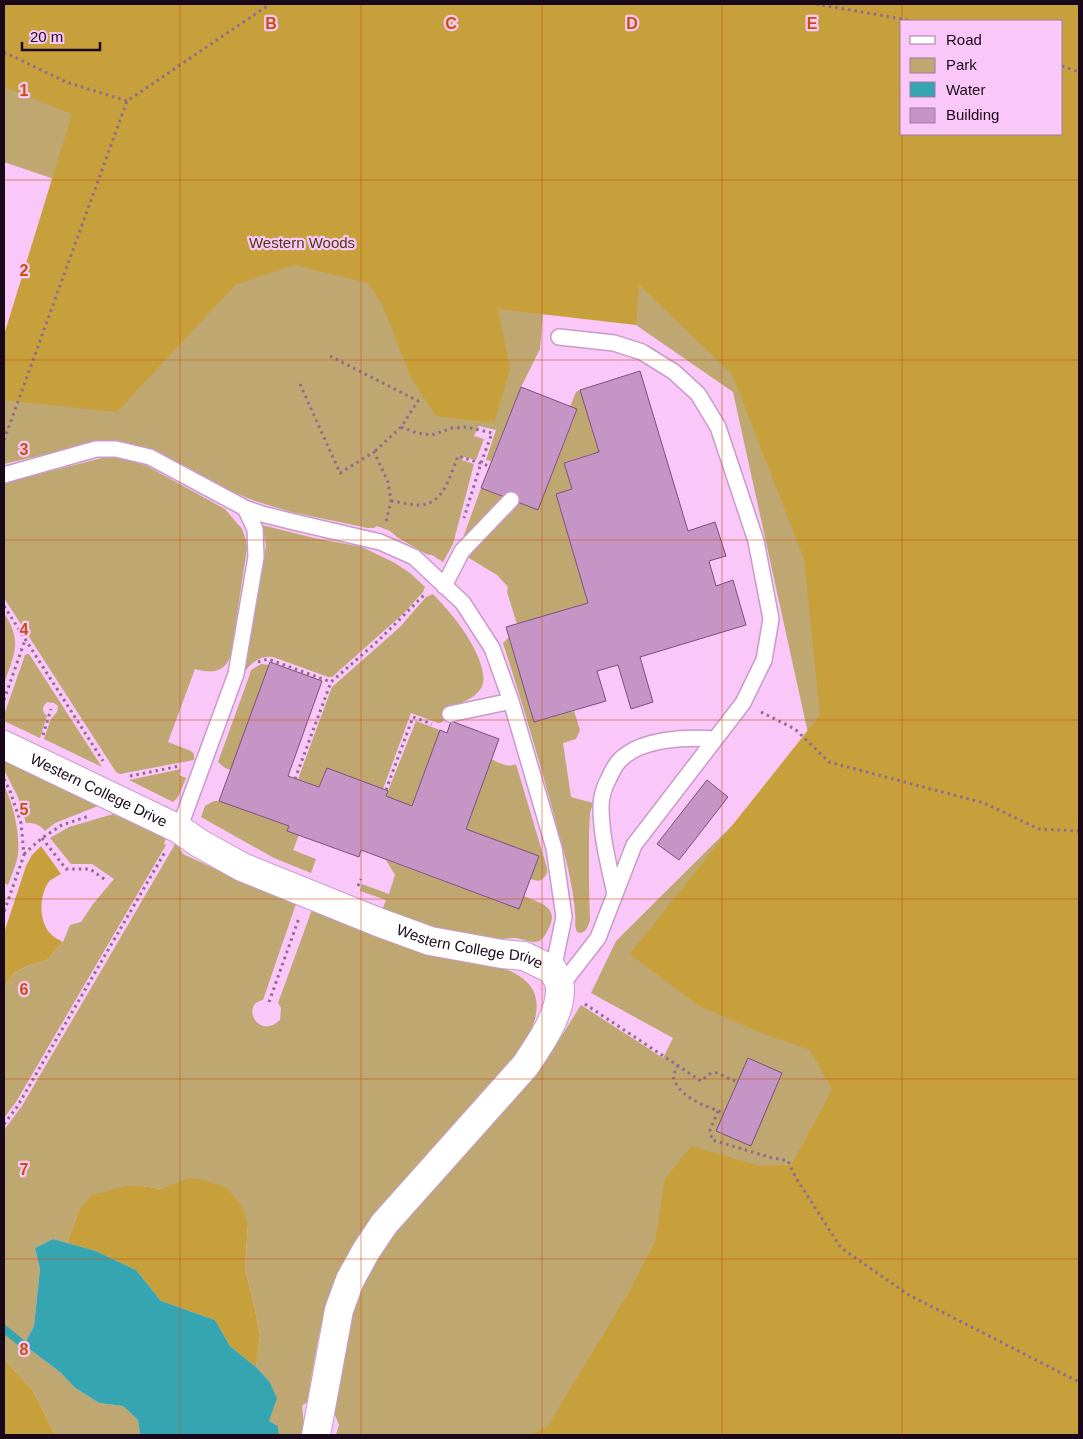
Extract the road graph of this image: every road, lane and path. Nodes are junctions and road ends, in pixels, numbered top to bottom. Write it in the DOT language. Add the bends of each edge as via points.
graph roads {
  1 [pos="270,4"];
  2 [pos="816,4"];
  3 [pos="907,20"];
  4 [pos="4,52"];
  5 [pos="1063,66"];
  6 [pos="1079,72"];
  7 [pos="127,101"];
  8 [pos="559,337"];
  9 [pos="330,356"];
  10 [pos="300,384"];
  11 [pos="401,428"];
  12 [pos="4,440"];
  13 [pos="374,452"];
  14 [pos="481,463"];
  15 [pos="489,466"];
  16 [pos="4,475"];
  17 [pos="511,500"];
  18 [pos="391,501"];
  19 [pos="245,508"];
  20 [pos="464,521"];
  21 [pos="380,542"];
  22 [pos="441,583"];
  23 [pos="4,606"];
  24 [pos="26,640"];
  25 [pos="254,664"];
  26 [pos="331,682"];
  27 [pos="4,700"];
  28 [pos="511,701"];
  29 [pos="743,703"];
  30 [pos="51,710"];
  31 [pos="450,714"];
  32 [pos="715,739"];
  33 [pos="41,742"];
  34 [pos="4,745"];
  35 [pos="204,761"];
  36 [pos="105,765"];
  37 [pos="126,776"];
  38 [pos="4,779"];
  39 [pos="295,779"];
  40 [pos="386,790"];
  41 [pos="96,814"];
  42 [pos="179,829"];
  43 [pos="1079,831"];
  44 [pos="42,838"];
  45 [pos="24,855"];
  46 [pos="107,881"];
  47 [pos="308,894"];
  48 [pos="615,895"];
  49 [pos="4,912"];
  50 [pos="556,978"];
  51 [pos="269,1002"];
  52 [pos="678,1065"];
  53 [pos="737,1082"];
  54 [pos="718,1111"];
  55 [pos="724,1113"];
  56 [pos="4,1124"];
  57 [pos="1079,1382"];
  58 [pos="318,1422"];
  1 -- 7 [label="path"];
  2 -- 3 [label="path"];
  4 -- 7 [label="path" via="66,82"];
  5 -- 6 [label="path"];
  7 -- 12 [label="path"];
  8 -- 29 [label="lane" via="614,343 642,352 674,372 698,394 718,427 756,541 771,619 764,660"];
  9 -- 11 [label="path" via="418,401"];
  10 -- 13 [label="path" via="340,473"];
  11 -- 13 [label="path"];
  11 -- 14 [label="path" via="432,435 467,427 492,433"];
  13 -- 18 [label="path" via="388,482"];
  14 -- 15 [label="path"];
  14 -- 18 [label="path" via="458,456 438,498 425,504"];
  14 -- 20 [label="path"];
  16 -- 19 [label="lane" via="96,450 116,449 150,457"];
  17 -- 22 [label="lane" via="462,550"];
  18 -- 21 [label="path"];
  19 -- 21 [label="lane"];
  19 -- 35 [label="lane" via="255,529 256,557 236,674"];
  21 -- 22 [label="lane" via="414,557"];
  22 -- 26 [label="path"];
  22 -- 28 [label="lane" via="463,603 492,648"];
  23 -- 24 [label="path"];
  24 -- 27 [label="path"];
  24 -- 36 [label="path"];
  25 -- 26 [label="path" via="268,659"];
  26 -- 39 [label="path"];
  28 -- 31 [label="lane"];
  28 -- 50 [label="lane" via="554,848 564,917"];
  29 -- 32 [label="lane"];
  29 -- 43 [label="path" via="795,729 829,762 984,803 1039,828"];
  30 -- 33 [label="path"];
  31 -- 40 [label="path" via="443,728 413,717"];
  32 -- 48 [label="lane" via="634,845"];
  32 -- 48 [label="lane" via="675,739 647,745 632,750 614,767 605,785 601,805 602,828"];
  34 -- 42 [label="street, Western College Drive"];
  35 -- 37 [label="path"];
  35 -- 42 [label="lane"];
  38 -- 45 [label="path" via="21,823"];
  41 -- 44 [label="path" via="62,826"];
  42 -- 47 [label="street, Western College Drive" via="242,867"];
  42 -- 56 [label="path" via="17,1107"];
  44 -- 45 [label="path"];
  44 -- 46 [label="path" via="66,869 90,869"];
  45 -- 49 [label="path"];
  47 -- 50 [label="street, Western College Drive" via="430,941 524,956"];
  47 -- 51 [label="path"];
  48 -- 50 [label="lane" via="598,938"];
  50 -- 52 [label="path"];
  50 -- 58 [label="street" via="556,1012 525,1066 384,1224 350,1280 338,1310"];
  52 -- 53 [label="path" via="701,1081 711,1072"];
  52 -- 54 [label="path" via="673,1076 680,1090"];
  54 -- 55 [label="path"];
  54 -- 57 [label="path" via="710,1130 712,1140 788,1161 841,1248 909,1295"];
}
